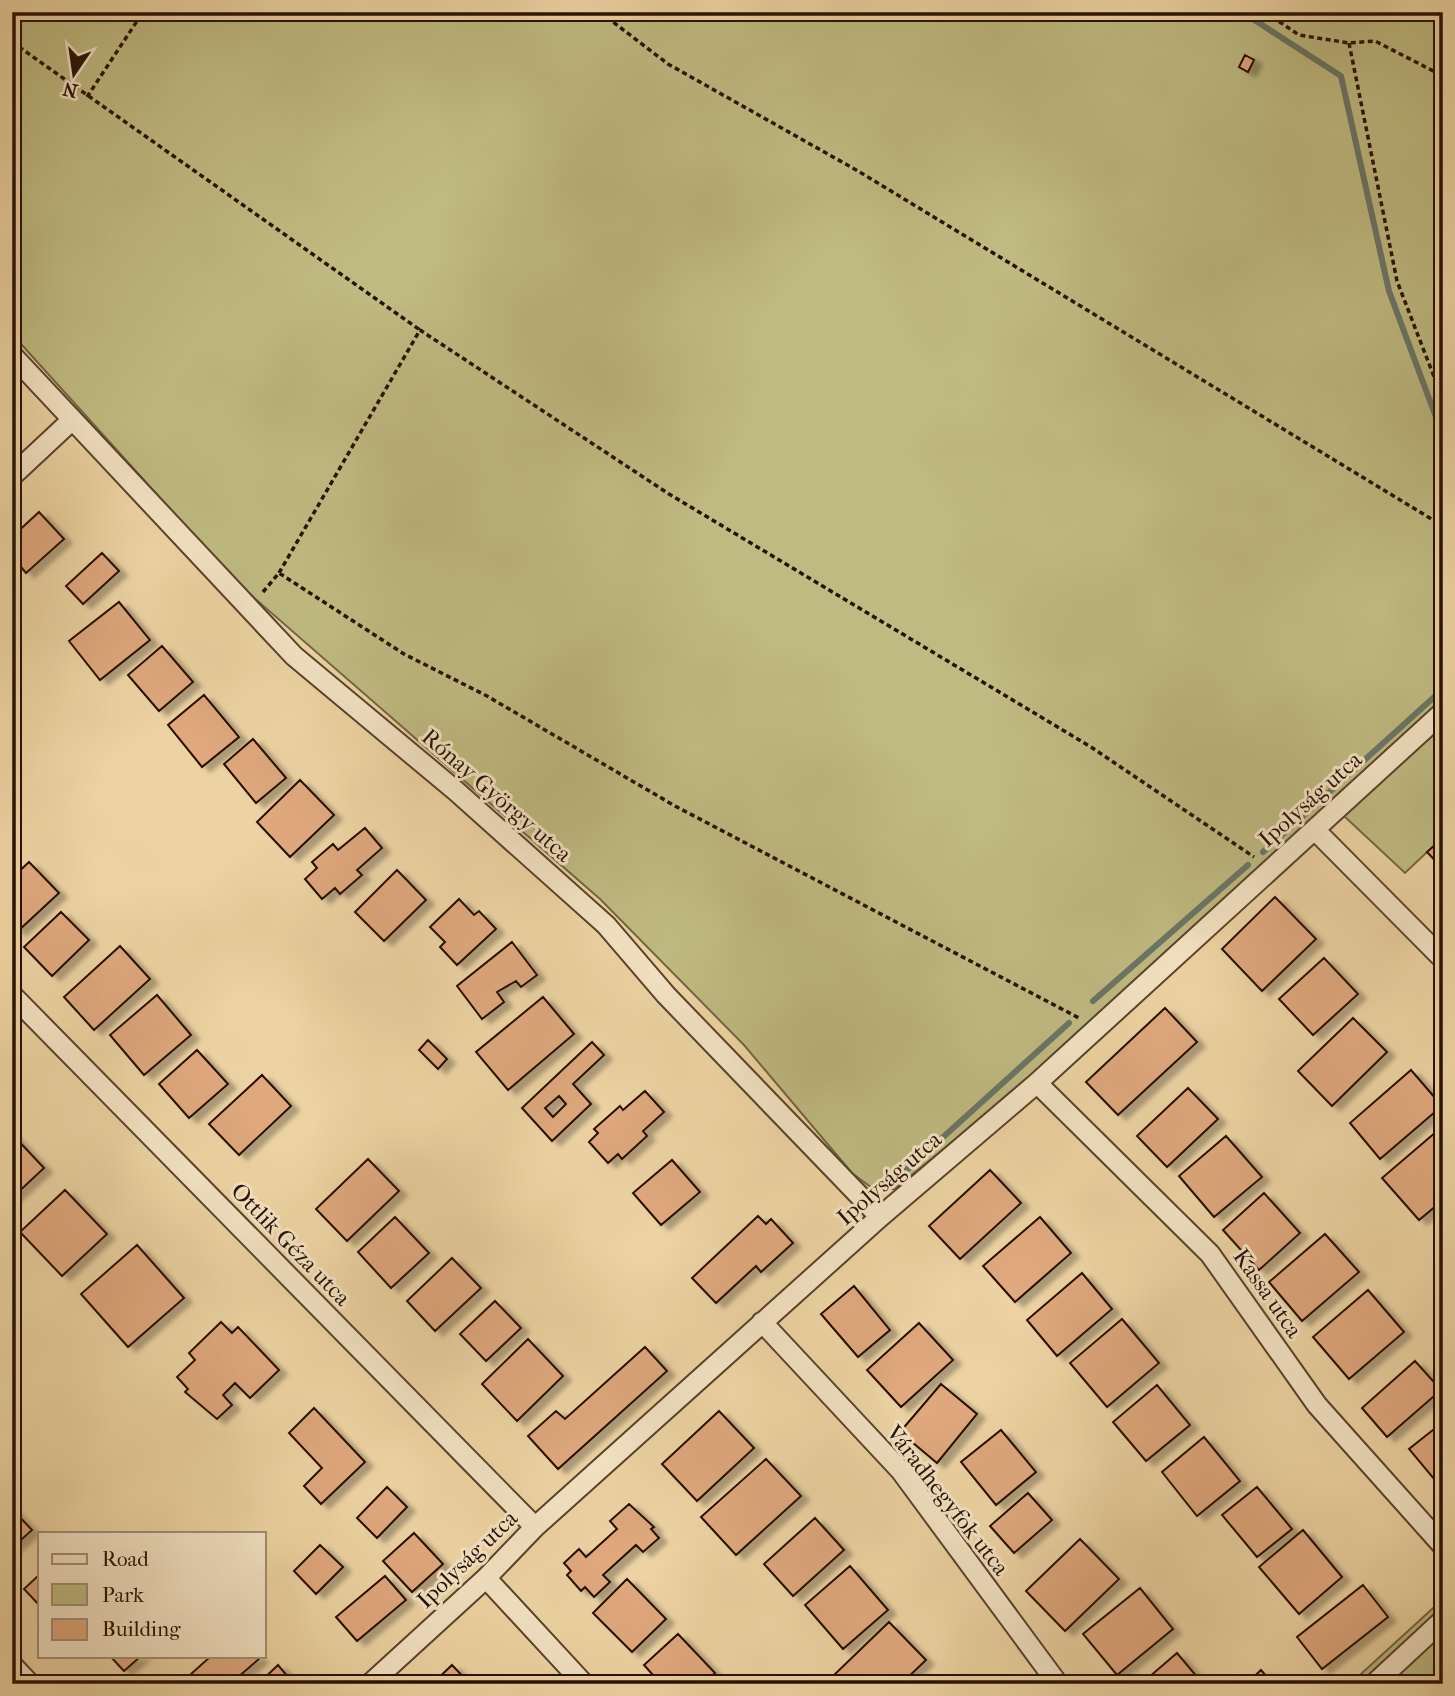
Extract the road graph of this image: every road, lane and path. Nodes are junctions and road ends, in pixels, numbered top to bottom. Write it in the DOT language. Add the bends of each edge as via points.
graph roads {
  1 [pos="143,12"];
  2 [pos="600,12"];
  3 [pos="1265,12"];
  4 [pos="12,42"];
  5 [pos="1349,44"];
  6 [pos="1443,76"];
  7 [pos="87,97"];
  8 [pos="420,330"];
  9 [pos="12,355"];
  10 [pos="1443,400"];
  11 [pos="72,420"];
  12 [pos="12,476"];
  13 [pos="1443,526"];
  14 [pos="279,573"];
  15 [pos="250,608"];
  16 [pos="1443,712"];
  17 [pos="1315,830"];
  18 [pos="1270,869"];
  19 [pos="1443,959"];
  20 [pos="12,995"];
  21 [pos="1097,1027"];
  22 [pos="1037,1083"];
  23 [pos="880,1217"];
  24 [pos="762,1322"];
  25 [pos="535,1527"];
  26 [pos="1443,1546"];
  27 [pos="486,1578"];
  28 [pos="1443,1620"];
  29 [pos="12,1665"];
  30 [pos="30,1684"];
  31 [pos="370,1684"];
  32 [pos="584,1684"];
  33 [pos="1058,1684"];
  34 [pos="1374,1684"];
  1 -- 7 [label="path"];
  2 -- 13 [label="path" via="668,64 858,171"];
  3 -- 5 [label="path" via="1299,35"];
  4 -- 7 [label="path"];
  5 -- 6 [label="path" via="1375,41"];
  5 -- 10 [label="path" via="1397,281"];
  7 -- 8 [label="path"];
  8 -- 14 [label="path"];
  8 -- 18 [label="path" via="670,494 1091,747"];
  9 -- 11 [label="street, Rónay György utca"];
  11 -- 12 [label="street"];
  11 -- 15 [label="street, Rónay György utca"];
  14 -- 15 [label="path"];
  14 -- 21 [label="path" via="404,654 487,696 675,806"];
  15 -- 23 [label="street, Rónay György utca" via="294,656 456,791 606,925 666,995"];
  16 -- 17 [label="street, Ipolyság utca"];
  17 -- 18 [label="street, Ipolyság utca"];
  17 -- 19 [label="street"];
  18 -- 21 [label="street, Ipolyság utca"];
  20 -- 25 [label="street, Ottlik Géza utca"];
  21 -- 22 [label="street, Ipolyság utca"];
  22 -- 23 [label="street, Ipolyság utca"];
  22 -- 26 [label="street, Kassa utca" via="1210,1254 1317,1405"];
  23 -- 24 [label="street, Ipolyság utca"];
  24 -- 25 [label="street, Ipolyság utca"];
  24 -- 33 [label="street, Váradhegyfok utca" via="901,1471"];
  25 -- 27 [label="street, Ipolyság utca"];
  27 -- 31 [label="street, Ipolyság utca"];
  27 -- 32 [label="street"];
  28 -- 34 [label="street"];
  29 -- 30 [label="street"];
}
